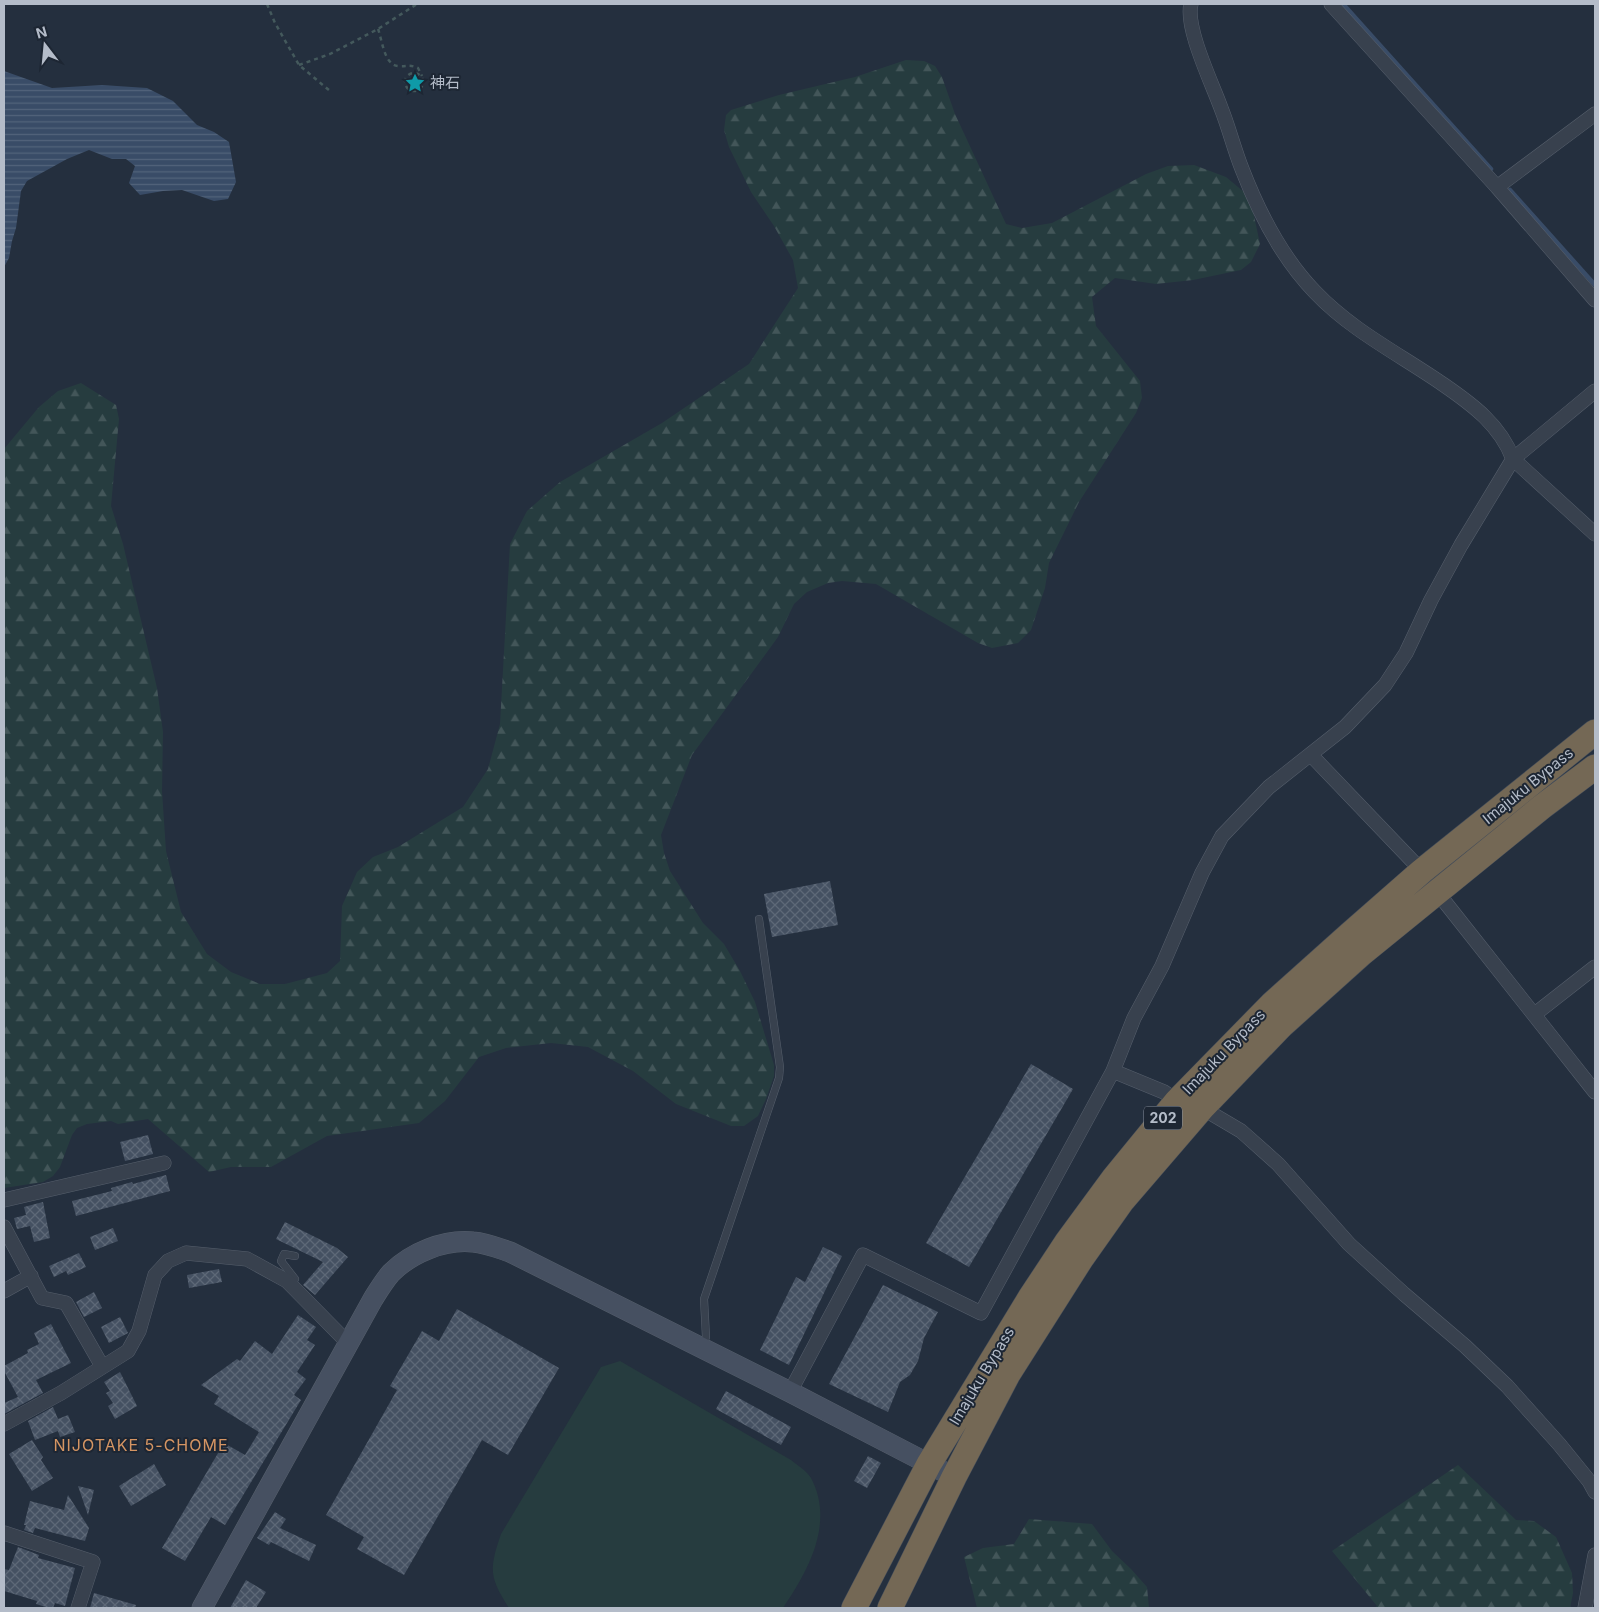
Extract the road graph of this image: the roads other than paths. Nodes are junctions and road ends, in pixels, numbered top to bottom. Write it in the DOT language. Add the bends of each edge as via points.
graph roads {
  1 [pos="1191,4"];
  2 [pos="1330,4"];
  3 [pos="1595,114"];
  4 [pos="1497,187"];
  5 [pos="1595,300"];
  6 [pos="1595,391"];
  7 [pos="1513,458"];
  8 [pos="1595,534"];
  9 [pos="1595,732"];
  10 [pos="1311,755"];
  11 [pos="1595,767"];
  12 [pos="1422,871"];
  13 [pos="1437,892"];
  14 [pos="759,919"];
  15 [pos="1595,967"];
  16 [pos="1535,1014"];
  17 [pos="1113,1072"];
  18 [pos="1595,1092"];
  19 [pos="1177,1101"];
  20 [pos="1202,1108"];
  21 [pos="164,1163"];
  22 [pos="4,1200"];
  23 [pos="4,1227"];
  24 [pos="295,1256"];
  25 [pos="31,1276"];
  26 [pos="290,1284"];
  27 [pos="4,1291"];
  28 [pos="348,1343"];
  29 [pos="702,1348"];
  30 [pos="102,1366"];
  31 [pos="790,1392"];
  32 [pos="4,1424"];
  33 [pos="930,1464"];
  34 [pos="954,1477"];
  35 [pos="1595,1492"];
  36 [pos="4,1533"];
  37 [pos="1595,1555"];
  38 [pos="78,1608"];
  39 [pos="202,1608"];
  40 [pos="854,1608"];
  41 [pos="890,1608"];
  42 [pos="1585,1608"];
  1 -- 7 [label="street" via="1189,13 1194,35 1242,169 1290,263 1340,314 1481,413 1508,445"];
  2 -- 4 [label="street"];
  3 -- 4 [label="street"];
  4 -- 5 [label="street"];
  6 -- 7 [label="street"];
  7 -- 8 [label="street"];
  7 -- 10 [label="street" via="1461,545 1406,654 1385,685 1345,727"];
  9 -- 12 [label="highway, Imajuku Bypass / 202"];
  10 -- 12 [label="street"];
  10 -- 17 [label="street" via="1269,787 1222,836 1162,966 1134,1018"];
  11 -- 13 [label="highway, Imajuku Bypass / 202"];
  12 -- 19 [label="highway, Imajuku Bypass / 202" via="1272,1004"];
  13 -- 16 [label="street"];
  13 -- 20 [label="highway, Imajuku Bypass / 202" via="1361,954 1282,1026"];
  14 -- 29 [label="lane" via="779,1078 704,1298 706,1337"];
  15 -- 16 [label="street"];
  16 -- 18 [label="street"];
  17 -- 19 [label="street" via="1164,1092"];
  17 -- 31 [label="street" via="981,1313 863,1255"];
  19 -- 33 [label="highway, Imajuku Bypass / 202" via="1067,1242"];
  20 -- 34 [label="highway, Imajuku Bypass / 202" via="1122,1201 1081,1259 1008,1374"];
  20 -- 35 [label="street" via="1241,1131 1278,1164 1349,1244 1507,1386 1559,1444"];
  21 -- 22 [label="street"];
  23 -- 25 [label="street"];
  24 -- 26 [label="lane" via="284,1254 281,1260 296,1279"];
  25 -- 27 [label="street"];
  25 -- 30 [label="street" via="42,1298 66,1303"];
  26 -- 28 [label="street"];
  26 -- 30 [label="street" via="247,1259 186,1253 168,1261 155,1275 139,1331 128,1351"];
  28 -- 29 [label="street" via="391,1274 411,1258 431,1248 472,1242 510,1252"];
  28 -- 39 [label="street"];
  29 -- 31 [label="street"];
  30 -- 32 [label="street"];
  31 -- 33 [label="street"];
  33 -- 34 [label="street"];
  33 -- 40 [label="highway, Imajuku Bypass / 202"];
  34 -- 41 [label="highway, Imajuku Bypass / 202"];
  36 -- 38 [label="street" via="93,1562"];
  37 -- 42 [label="street"];
}
